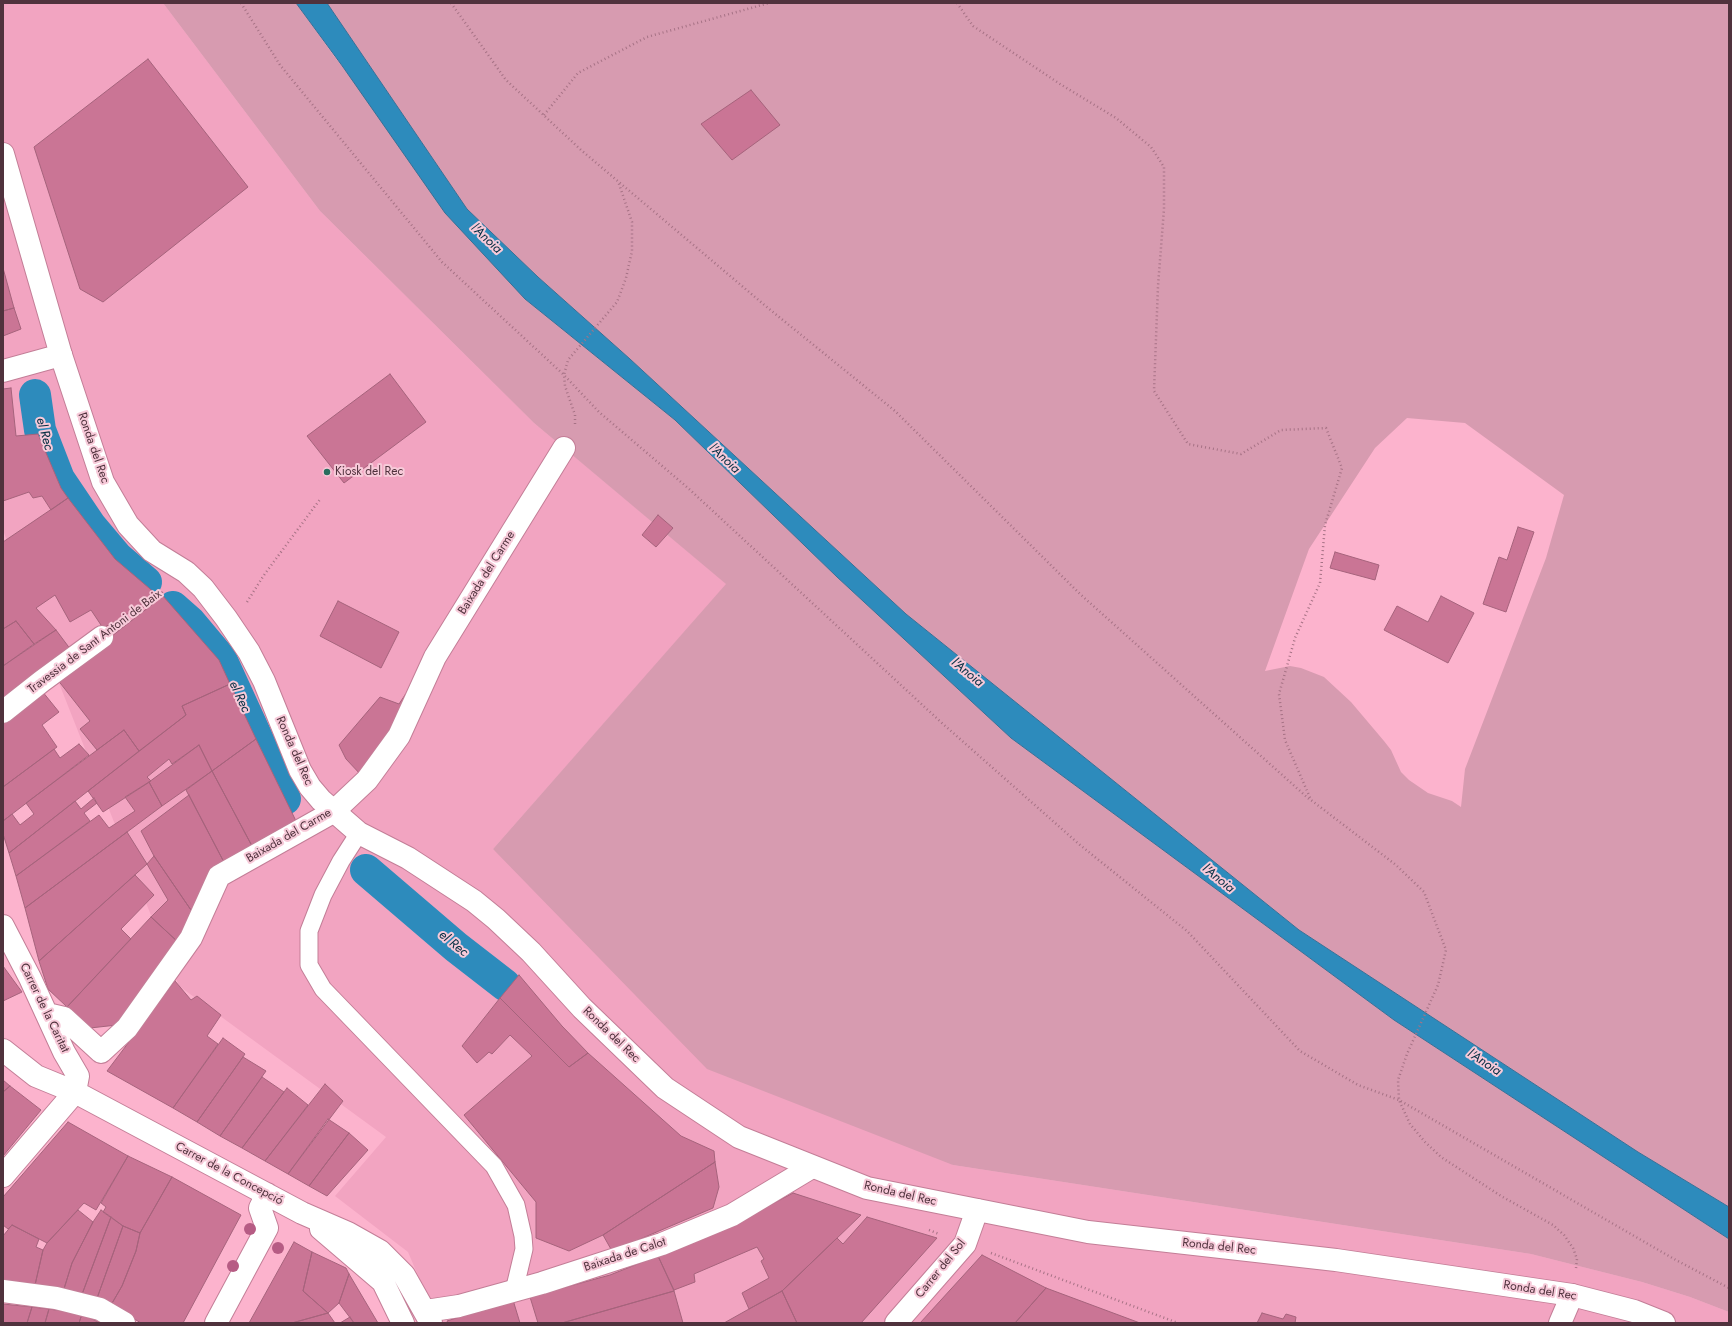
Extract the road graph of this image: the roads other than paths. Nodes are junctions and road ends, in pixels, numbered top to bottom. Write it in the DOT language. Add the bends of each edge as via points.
graph roads {
  1 [pos="3,154"];
  2 [pos="61,355"];
  3 [pos="3,371"];
  4 [pos="564,448"];
  5 [pos="102,637"];
  6 [pos="3,712"];
  7 [pos="333,812"];
  8 [pos="359,833"];
  9 [pos="3,926"];
  10 [pos="46,1014"];
  11 [pos="3,1050"];
  12 [pos="75,1092"];
  13 [pos="812,1167"];
  14 [pos="3,1176"];
  15 [pos="267,1194"];
  16 [pos="976,1210"];
  17 [pos="302,1213"];
  18 [pos="3,1291"];
  19 [pos="514,1291"];
  20 [pos="1572,1295"];
  21 [pos="428,1317"];
  22 [pos="124,1323"];
  23 [pos="216,1323"];
  24 [pos="403,1323"];
  25 [pos="896,1323"];
  26 [pos="1560,1323"];
  27 [pos="1664,1323"];
  1 -- 2 [label="street, Ronda del Rec"];
  2 -- 3 [label="street"];
  2 -- 7 [label="street, Ronda del Rec" via="102,482 137,535 152,551 186,572 203,588 232,626 264,681 303,776"];
  4 -- 7 [label="street, Baixada del Carme" via="435,657 399,736 367,780"];
  5 -- 6 [label="street, Travessia de Sant Antoni de Baix"];
  7 -- 8 [label="street, Ronda del Rec"];
  7 -- 10 [label="street, Baixada del Carme" via="219,876 191,938 127,1028 101,1052 64,1018"];
  8 -- 13 [label="street, Ronda del Rec" via="408,858 474,901 531,952 582,1008 665,1088 739,1137"];
  8 -- 19 [label="lane" via="322,895 309,931 309,966 323,989 494,1166 516,1205 524,1236 524,1250"];
  9 -- 10 [label="street, Carrer de la Caritat"];
  10 -- 12 [label="street, Carrer de la Caritat" via="78,1076"];
  11 -- 12 [label="street, Carrer de la Concepció" via="36,1076"];
  12 -- 14 [label="street"];
  12 -- 15 [label="street, Carrer de la Concepció"];
  13 -- 16 [label="street, Ronda del Rec" via="867,1188"];
  13 -- 19 [label="street, Baixada de Calot" via="732,1215 669,1241"];
  15 -- 17 [label="street, Carrer de la Concepció"];
  15 -- 23 [label="street" via="260,1208 267,1228"];
  16 -- 20 [label="street, Ronda del Rec" via="1088,1232 1336,1260"];
  16 -- 25 [label="street, Carrer del Sol" via="965,1244"];
  17 -- 21 [label="street, Carrer de la Concepció" via="348,1233 380,1252 404,1274"];
  17 -- 24 [label="street" via="383,1282"];
  18 -- 22 [label="street" via="56,1298 100,1310"];
  19 -- 21 [label="street, Baixada de Calot"];
  20 -- 26 [label="street"];
  20 -- 27 [label="street, Ronda del Rec" via="1634,1311"];
}
